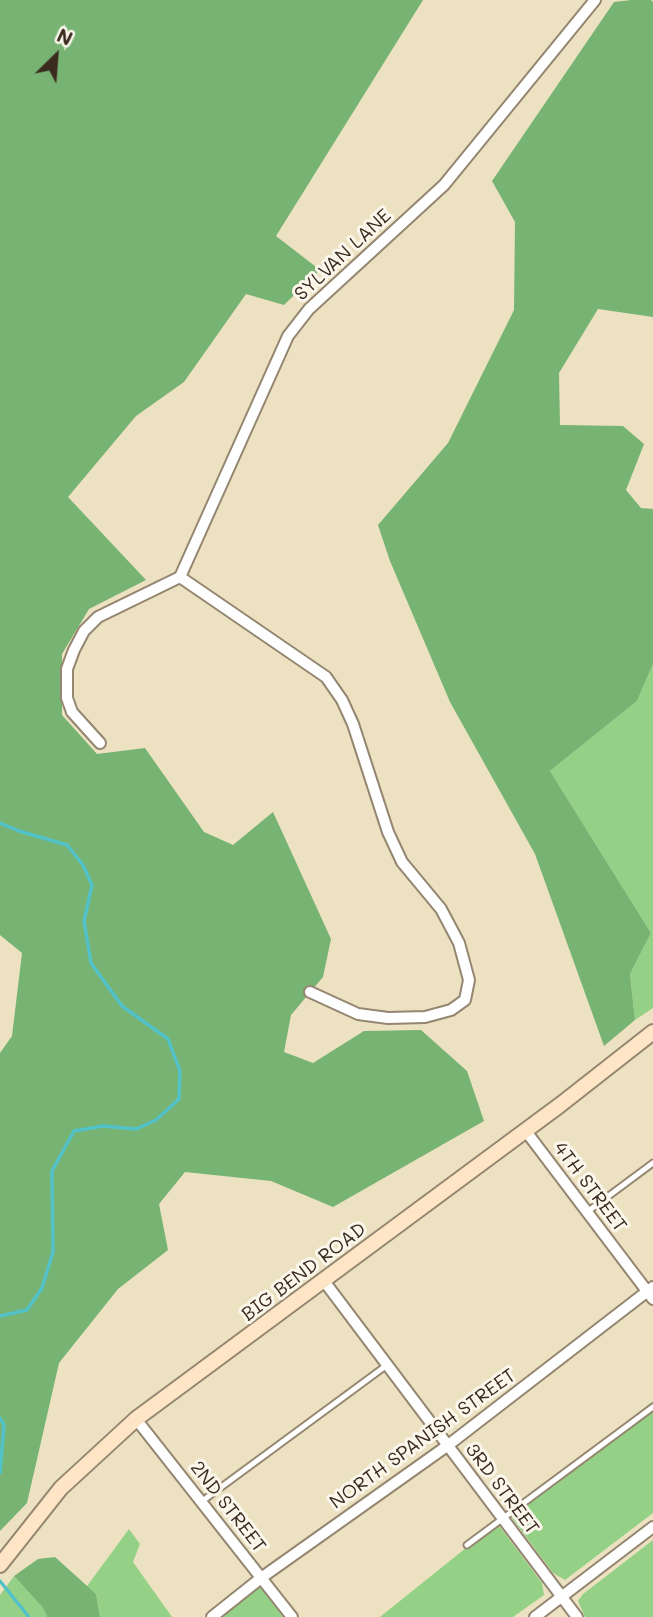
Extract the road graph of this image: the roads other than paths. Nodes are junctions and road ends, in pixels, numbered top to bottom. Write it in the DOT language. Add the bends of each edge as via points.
graph roads {
  1 [pos="595,0"];
  2 [pos="180,577"];
  3 [pos="100,743"];
  4 [pos="310,992"];
  5 [pos="653,1032"];
  6 [pos="525,1130"];
  7 [pos="653,1163"];
  8 [pos="587,1212"];
  9 [pos="324,1281"];
  10 [pos="651,1292"];
  11 [pos="387,1365"];
  12 [pos="653,1407"];
  13 [pos="136,1419"];
  14 [pos="447,1446"];
  15 [pos="201,1502"];
  16 [pos="502,1519"];
  17 [pos="653,1527"];
  18 [pos="467,1545"];
  19 [pos="0,1565"];
  20 [pos="261,1578"];
  21 [pos="562,1597"];
  22 [pos="212,1617"];
  23 [pos="292,1617"];
  24 [pos="535,1617"];
  25 [pos="577,1617"];
  1 -- 2 [label="street, SYLVAN LANE" via="444,185 309,309 288,336"];
  2 -- 3 [label="street" via="98,617 74,650 67,669 67,698 72,712"];
  2 -- 4 [label="street" via="297,656 334,688 353,723 388,832 402,862 441,909 459,943 469,980 465,1000 451,1010 425,1017 358,1014"];
  5 -- 6 [label="main road, BIG BEND ROAD"];
  6 -- 8 [label="street, 4TH STREET"];
  6 -- 9 [label="main road, BIG BEND ROAD"];
  7 -- 8 [label="lane"];
  8 -- 10 [label="street, 4TH STREET"];
  9 -- 11 [label="street, 3RD STREET"];
  9 -- 13 [label="main road, BIG BEND ROAD"];
  10 -- 14 [label="street, NORTH SPANISH STREET"];
  11 -- 14 [label="street, 3RD STREET"];
  11 -- 15 [label="lane"];
  12 -- 16 [label="lane"];
  13 -- 15 [label="street, 2ND STREET"];
  13 -- 19 [label="main road, BIG BEND ROAD" via="61,1488"];
  14 -- 16 [label="street, 3RD STREET"];
  14 -- 20 [label="street, NORTH SPANISH STREET"];
  15 -- 20 [label="street, 2ND STREET"];
  16 -- 18 [label="lane"];
  16 -- 21 [label="street, 3RD STREET"];
  17 -- 21 [label="street"];
  20 -- 22 [label="street, NORTH SPANISH STREET"];
  20 -- 23 [label="street, 2ND STREET"];
  21 -- 24 [label="street"];
  21 -- 25 [label="street, 3RD STREET"];
}
